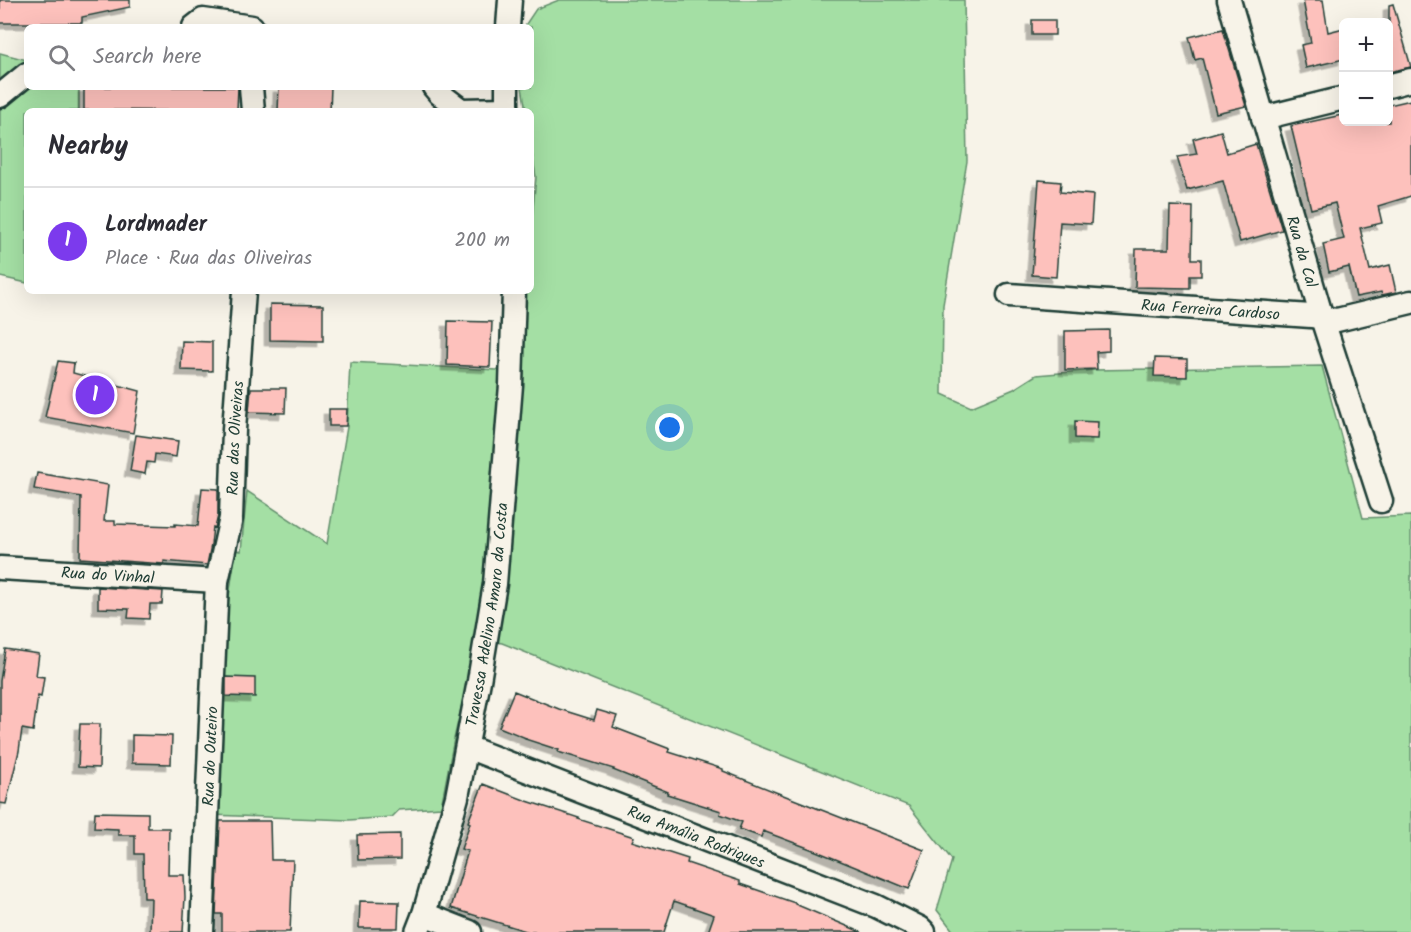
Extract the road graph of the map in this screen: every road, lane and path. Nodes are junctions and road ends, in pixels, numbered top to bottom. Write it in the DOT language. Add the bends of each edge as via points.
graph roads {
  1 [pos="510,0"];
  2 [pos="1229,0"];
  3 [pos="198,24"];
  4 [pos="231,24"];
  5 [pos="508,24"];
  6 [pos="24,76"];
  7 [pos="1411,80"];
  8 [pos="1393,85"];
  9 [pos="251,90"];
  10 [pos="437,90"];
  11 [pos="0,96"];
  12 [pos="1339,99"];
  13 [pos="507,102"];
  14 [pos="253,108"];
  15 [pos="458,108"];
  16 [pos="472,108"];
  17 [pos="1263,118"];
  18 [pos="244,294"];
  19 [pos="514,294"];
  20 [pos="1008,295"];
  21 [pos="1411,302"];
  22 [pos="1322,318"];
  23 [pos="1381,501"];
  24 [pos="1,574"];
  25 [pos="217,582"];
  26 [pos="467,747"];
  27 [pos="421,923"];
  28 [pos="202,932"];
  29 [pos="470,932"];
  30 [pos="924,932"];
  1 -- 5 [label="street"];
  2 -- 17 [label="street, Rua da Cal"];
  3 -- 4 [label="street" via="203,20"];
  6 -- 11 [label="street"];
  7 -- 8 [label="street"];
  9 -- 14 [label="street"];
  10 -- 15 [label="street"];
  12 -- 17 [label="street"];
  13 -- 16 [label="street"];
  17 -- 22 [label="street, Rua da Cal"];
  18 -- 25 [label="street, Rua das Oliveiras" via="231,518"];
  19 -- 26 [label="street, Travessa Adelino Amaro da Costa" via="495,584"];
  20 -- 22 [label="street, Rua Ferreira Cardoso"];
  21 -- 22 [label="street, Rua Ferreira Cardoso" via="1337,320"];
  22 -- 23 [label="street, Rua da Cal"];
  24 -- 25 [label="street, Rua do Vinhal"];
  25 -- 28 [label="street, Rua do Outeiro"];
  26 -- 27 [label="street, Travessa Adelino Amaro da Costa"];
  26 -- 30 [label="street, Rua Amália Rodrigues" via="876,906"];
  27 -- 29 [label="street"];
}
